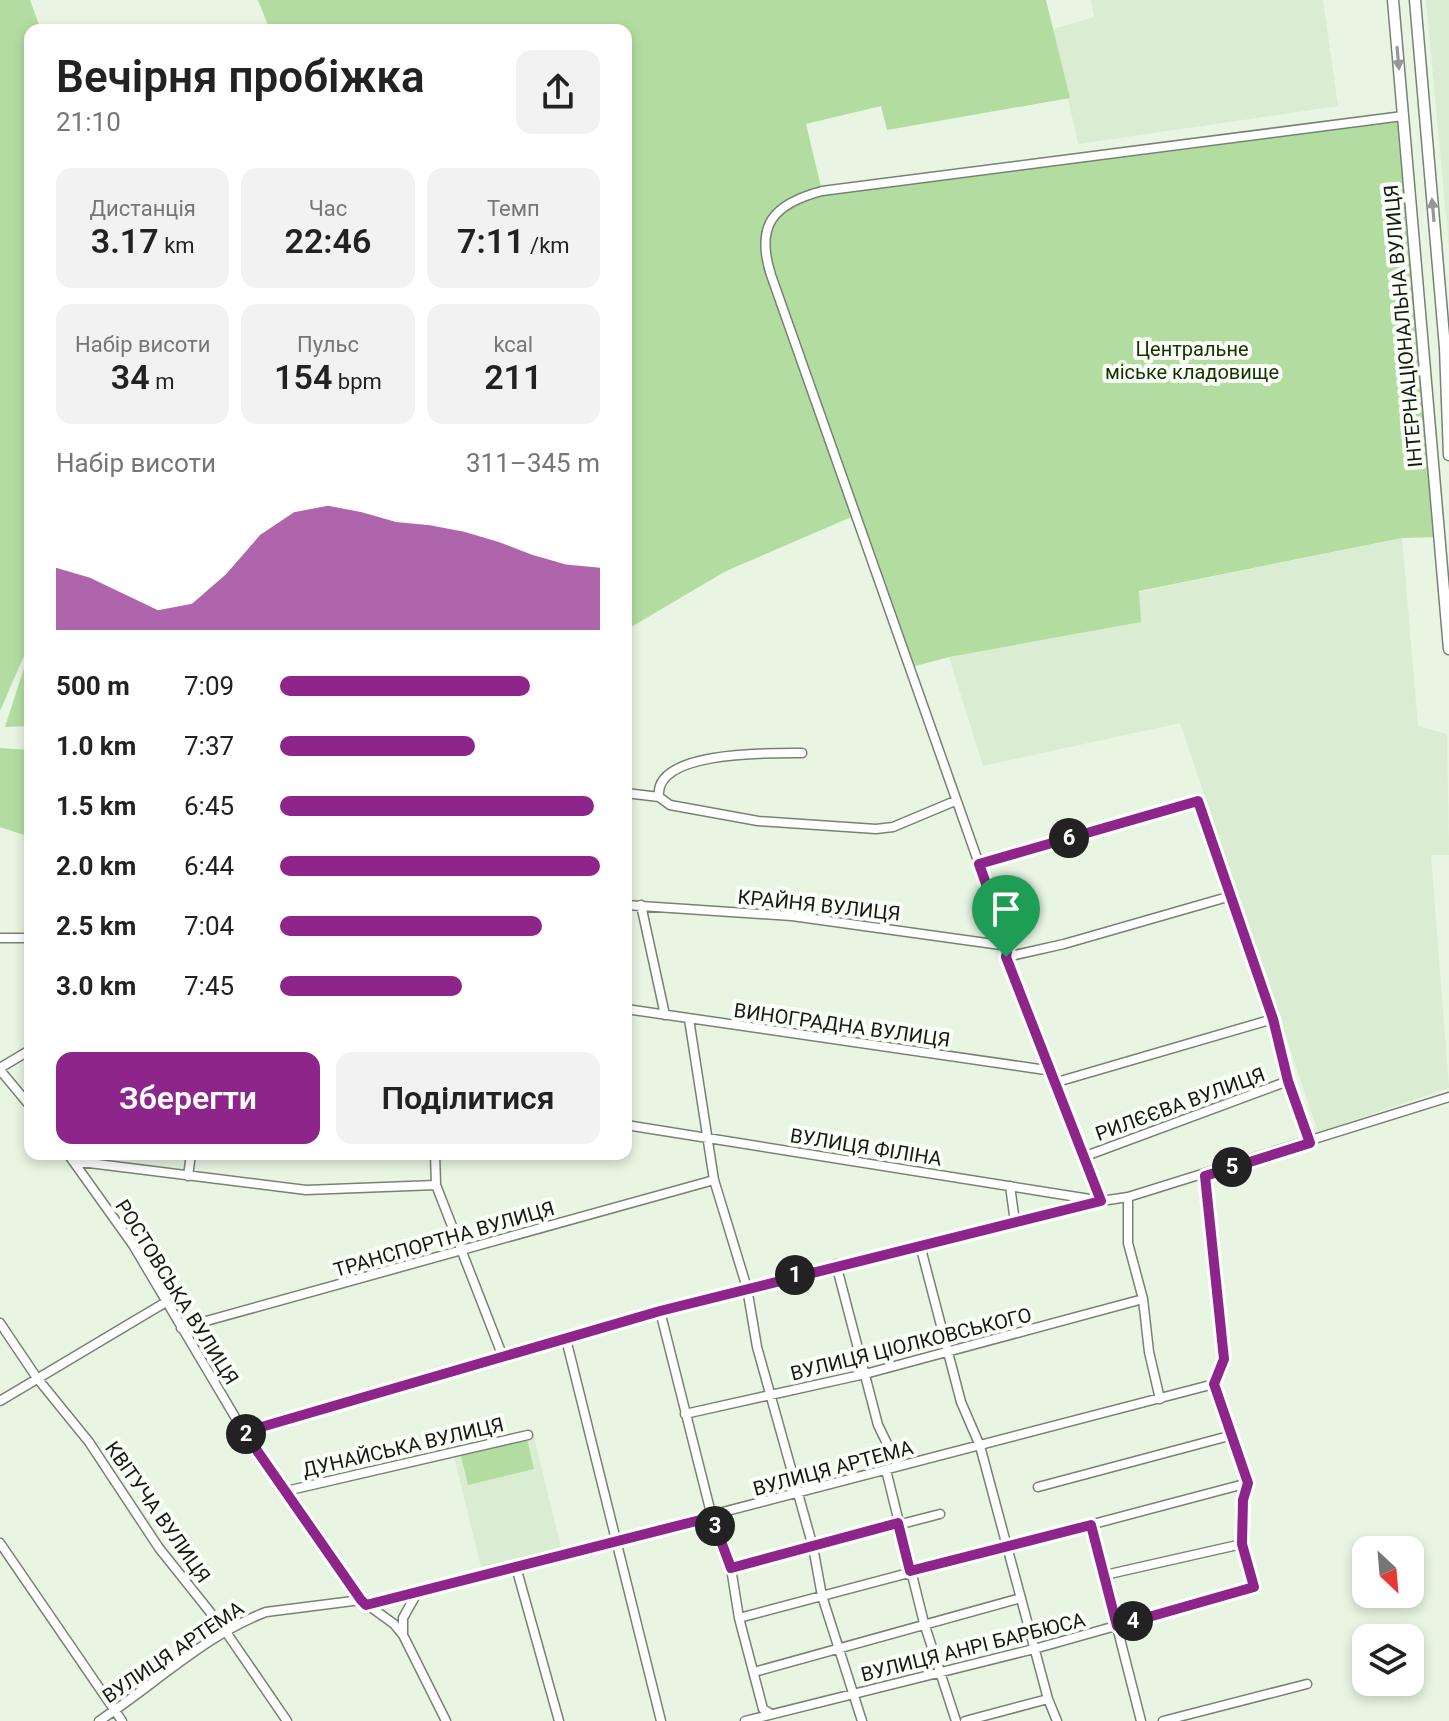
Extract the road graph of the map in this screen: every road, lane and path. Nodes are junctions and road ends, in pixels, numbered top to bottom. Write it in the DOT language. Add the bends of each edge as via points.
graph roads {
  1 [pos="1393,0"];
  2 [pos="1415,0"];
  3 [pos="1403,116"];
  4 [pos="1449,455"];
  5 [pos="1449,649"];
  6 [pos="802,753"];
  7 [pos="632,794"];
  8 [pos="659,797"];
  9 [pos="955,801"];
  10 [pos="979,864"];
  11 [pos="1231,896"];
  12 [pos="632,905"];
  13 [pos="641,905"];
  14 [pos="0,938"];
  15 [pos="24,938"];
  16 [pos="1008,946"];
  17 [pos="1006,957"];
  18 [pos="632,1010"];
  19 [pos="665,1015"];
  20 [pos="689,1019"];
  21 [pos="1273,1019"];
  22 [pos="24,1054"];
  23 [pos="0,1069"];
  24 [pos="1053,1071"];
  25 [pos="1288,1081"];
  26 [pos="1057,1082"];
  27 [pos="1449,1097"];
  28 [pos="24,1099"];
  29 [pos="632,1126"];
  30 [pos="705,1137"];
  31 [pos="1310,1143"];
  32 [pos="1083,1157"];
  33 [pos="72,1160"];
  34 [pos="89,1160"];
  35 [pos="190,1160"];
  36 [pos="435,1160"];
  37 [pos="188,1176"];
  38 [pos="1205,1176"];
  39 [pos="714,1180"];
  40 [pos="436,1185"];
  41 [pos="1010,1186"];
  42 [pos="1128,1197"];
  43 [pos="1101,1201"];
  44 [pos="1015,1222"];
  45 [pos="920,1245"];
  46 [pos="464,1251"];
  47 [pos="836,1264"];
  48 [pos="747,1288"];
  49 [pos="1143,1299"];
  50 [pos="166,1302"];
  51 [pos="660,1311"];
  52 [pos="0,1323"];
  53 [pos="181,1328"];
  54 [pos="566,1339"];
  55 [pos="947,1351"];
  56 [pos="503,1357"];
  57 [pos="865,1374"];
  58 [pos="37,1378"];
  59 [pos="1214,1384"];
  60 [pos="770,1396"];
  61 [pos="1160,1399"];
  62 [pos="0,1401"];
  63 [pos="685,1414"];
  64 [pos="244,1432"];
  65 [pos="528,1435"];
  66 [pos="1229,1436"];
  67 [pos="980,1446"];
  68 [pos="898,1466"];
  69 [pos="886,1470"];
  70 [pos="1248,1483"];
  71 [pos="1038,1487"];
  72 [pos="286,1491"];
  73 [pos="799,1495"];
  74 [pos="940,1514"];
  75 [pos="712,1517"];
  76 [pos="898,1523"];
  77 [pos="1091,1525"];
  78 [pos="616,1541"];
  79 [pos="0,1543"];
  80 [pos="1242,1544"];
  81 [pos="813,1547"];
  82 [pos="1007,1547"];
  83 [pos="516,1567"];
  84 [pos="731,1568"];
  85 [pos="910,1571"];
  86 [pos="1105,1575"];
  87 [pos="417,1593"];
  88 [pos="822,1596"];
  89 [pos="394,1598"];
  90 [pos="1021,1598"];
  91 [pos="363,1603"];
  92 [pos="403,1618"];
  93 [pos="739,1618"];
  94 [pos="388,1619"];
  95 [pos="924,1623"];
  96 [pos="1117,1626"];
  97 [pos="226,1632"];
  98 [pos="403,1635"];
  99 [pos="837,1647"];
  100 [pos="1034,1649"];
  101 [pos="754,1672"];
  102 [pos="938,1673"];
  103 [pos="1307,1684"];
  104 [pos="854,1694"];
  105 [pos="1048,1699"];
  106 [pos="115,1711"];
  107 [pos="771,1714"];
  108 [pos="99,1721"];
  109 [pos="122,1721"];
  110 [pos="287,1721"];
  111 [pos="446,1721"];
  112 [pos="559,1721"];
  113 [pos="661,1721"];
  114 [pos="745,1721"];
  115 [pos="862,1721"];
  116 [pos="956,1721"];
  117 [pos="965,1721"];
  118 [pos="1057,1721"];
  119 [pos="1141,1721"];
  120 [pos="1163,1721"];
  1 -- 3 [label="main road, ІНТЕРНАЦІОНАЛЬНА ВУЛИЦЯ, one-way"];
  4 -- 2 [label="main road, ІНТЕРНАЦІОНАЛЬНА ВУЛИЦЯ, one-way"];
  3 -- 5 [label="main road, ІНТЕРНАЦІОНАЛЬНА ВУЛИЦЯ"];
  3 -- 9 [label="street" via="822,191 793,201 769,221 764,245 771,275"];
  6 -- 8 [label="street" via="757,752 675,768 662,781"];
  7 -- 8 [label="street"];
  8 -- 9 [label="street" via="670,805 758,821 876,829"];
  9 -- 10 [label="street"];
  10 -- 11 [label="street" via="1198,801"];
  10 -- 16 [label="street"];
  11 -- 17 [label="street"];
  11 -- 21 [label="street"];
  12 -- 13 [label="street, КРАЙНЯ ВУЛИЦЯ"];
  13 -- 16 [label="street, КРАЙНЯ ВУЛИЦЯ" via="792,916"];
  13 -- 19 [label="street"];
  14 -- 15 [label="street"];
  16 -- 17 [label="street"];
  17 -- 24 [label="street"];
  18 -- 19 [label="street, ВИНОГРАДНА ВУЛИЦЯ"];
  19 -- 20 [label="street, ВИНОГРАДНА ВУЛИЦЯ"];
  20 -- 24 [label="street, ВИНОГРАДНА ВУЛИЦЯ"];
  20 -- 30 [label="street"];
  21 -- 25 [label="street"];
  21 -- 26 [label="street"];
  22 -- 23 [label="street"];
  23 -- 28 [label="street"];
  24 -- 26 [label="street"];
  25 -- 31 [label="street"];
  25 -- 32 [label="street, РИЛЄЄВА ВУЛИЦЯ"];
  26 -- 32 [label="street"];
  27 -- 31 [label="street"];
  29 -- 30 [label="street, ВУЛИЦЯ ФІЛІНА"];
  30 -- 39 [label="street"];
  30 -- 41 [label="street, ВУЛИЦЯ ФІЛІНА"];
  31 -- 38 [label="street"];
  32 -- 43 [label="street"];
  33 -- 50 [label="street, РОСТОВСЬКА ВУЛИЦЯ"];
  34 -- 37 [label="street"];
  35 -- 37 [label="street"];
  36 -- 40 [label="street"];
  37 -- 40 [label="street" via="306,1190"];
  38 -- 42 [label="street"];
  38 -- 59 [label="street" via="1224,1359"];
  39 -- 46 [label="street, ТРАНСПОРТНА ВУЛИЦЯ"];
  39 -- 48 [label="street"];
  40 -- 46 [label="street"];
  41 -- 43 [label="street, ВУЛИЦЯ ФІЛІНА"];
  41 -- 44 [label="street"];
  42 -- 43 [label="street"];
  42 -- 49 [label="street" via="1128,1243"];
  43 -- 44 [label="street"];
  44 -- 45 [label="street"];
  45 -- 47 [label="street"];
  45 -- 55 [label="street"];
  46 -- 53 [label="street, ТРАНСПОРТНА ВУЛИЦЯ"];
  46 -- 56 [label="street"];
  47 -- 48 [label="street"];
  47 -- 57 [label="street"];
  48 -- 51 [label="street"];
  48 -- 60 [label="street"];
  49 -- 55 [label="street, ВУЛИЦЯ ЦІОЛКОВСЬКОГО"];
  49 -- 61 [label="street"];
  50 -- 53 [label="street, РОСТОВСЬКА ВУЛИЦЯ"];
  50 -- 58 [label="street"];
  51 -- 54 [label="street"];
  51 -- 63 [label="street"];
  52 -- 58 [label="street, КВІТУЧА ВУЛИЦЯ"];
  53 -- 64 [label="street, РОСТОВСЬКА ВУЛИЦЯ"];
  54 -- 56 [label="street"];
  54 -- 78 [label="street"];
  55 -- 57 [label="street, ВУЛИЦЯ ЦІОЛКОВСЬКОГО"];
  55 -- 67 [label="street"];
  56 -- 64 [label="street"];
  57 -- 60 [label="street, ВУЛИЦЯ ЦІОЛКОВСЬКОГО"];
  57 -- 68 [label="street" via="878,1425"];
  58 -- 62 [label="street"];
  58 -- 97 [label="street, КВІТУЧА ВУЛИЦЯ"];
  59 -- 61 [label="street, ВУЛИЦЯ АРТЕМА"];
  59 -- 66 [label="street"];
  60 -- 63 [label="street, ВУЛИЦЯ ЦІОЛКОВСЬКОГО"];
  60 -- 73 [label="street"];
  61 -- 67 [label="street, ВУЛИЦЯ АРТЕМА"];
  63 -- 75 [label="street"];
  64 -- 72 [label="street, РОСТОВСЬКА ВУЛИЦЯ"];
  65 -- 72 [label="street, ДУНАЙСЬКА ВУЛИЦЯ"];
  66 -- 70 [label="street"];
  66 -- 71 [label="street"];
  67 -- 68 [label="street, ВУЛИЦЯ АРТЕМА"];
  67 -- 82 [label="street"];
  68 -- 69 [label="street, ВУЛИЦЯ АРТЕМА"];
  69 -- 73 [label="street, ВУЛИЦЯ АРТЕМА"];
  69 -- 76 [label="street"];
  70 -- 77 [label="street"];
  70 -- 80 [label="street"];
  72 -- 91 [label="street, РОСТОВСЬКА ВУЛИЦЯ"];
  73 -- 75 [label="street, ВУЛИЦЯ АРТЕМА"];
  73 -- 81 [label="street"];
  74 -- 76 [label="street"];
  75 -- 78 [label="street, ВУЛИЦЯ АРТЕМА"];
  75 -- 84 [label="street"];
  76 -- 81 [label="street"];
  76 -- 85 [label="street"];
  77 -- 82 [label="street"];
  77 -- 86 [label="street"];
  78 -- 83 [label="street, ВУЛИЦЯ АРТЕМА"];
  78 -- 113 [label="street"];
  79 -- 106 [label="street"];
  80 -- 86 [label="street"];
  80 -- 96 [label="street, ВУЛИЦЯ АНРІ БАРБЮСА" via="1254,1587"];
  81 -- 84 [label="street"];
  81 -- 88 [label="street"];
  82 -- 85 [label="street"];
  82 -- 90 [label="street"];
  83 -- 87 [label="street, ВУЛИЦЯ АРТЕМА"];
  83 -- 112 [label="street"];
  84 -- 93 [label="street"];
  85 -- 88 [label="street"];
  85 -- 95 [label="street"];
  86 -- 96 [label="street"];
  87 -- 89 [label="street, ВУЛИЦЯ АРТЕМА"];
  87 -- 92 [label="street"];
  88 -- 93 [label="street"];
  88 -- 99 [label="street"];
  89 -- 91 [label="street, ВУЛИЦЯ АРТЕМА"];
  89 -- 94 [label="street" via="386,1611"];
  90 -- 95 [label="street"];
  90 -- 100 [label="street"];
  91 -- 94 [label="street, РОСТОВСЬКА ВУЛИЦЯ"];
  91 -- 97 [label="street, ВУЛИЦЯ АРТЕМА" via="266,1612"];
  92 -- 94 [label="street"];
  92 -- 98 [label="street"];
  93 -- 101 [label="street"];
  94 -- 98 [label="street, РОСТОВСЬКА ВУЛИЦЯ"];
  95 -- 99 [label="street"];
  95 -- 102 [label="street"];
  96 -- 100 [label="street, ВУЛИЦЯ АНРІ БАРБЮСА"];
  96 -- 119 [label="street"];
  97 -- 106 [label="street, ВУЛИЦЯ АРТЕМА"];
  97 -- 110 [label="street, КВІТУЧА ВУЛИЦЯ"];
  98 -- 111 [label="street, РОСТОВСЬКА ВУЛИЦЯ"];
  99 -- 101 [label="street"];
  99 -- 104 [label="street"];
  100 -- 102 [label="street, ВУЛИЦЯ АНРІ БАРБЮСА"];
  100 -- 105 [label="street"];
  101 -- 107 [label="street" via="763,1709"];
  102 -- 104 [label="street, ВУЛИЦЯ АНРІ БАРБЮСА"];
  102 -- 116 [label="street"];
  103 -- 120 [label="street"];
  104 -- 107 [label="street, ВУЛИЦЯ АНРІ БАРБЮСА"];
  104 -- 115 [label="street"];
  105 -- 117 [label="street"];
  105 -- 118 [label="street"];
  106 -- 108 [label="street, ВУЛИЦЯ АРТЕМА"];
  106 -- 109 [label="street"];
  107 -- 114 [label="street, ВУЛИЦЯ АНРІ БАРБЮСА"];
}
